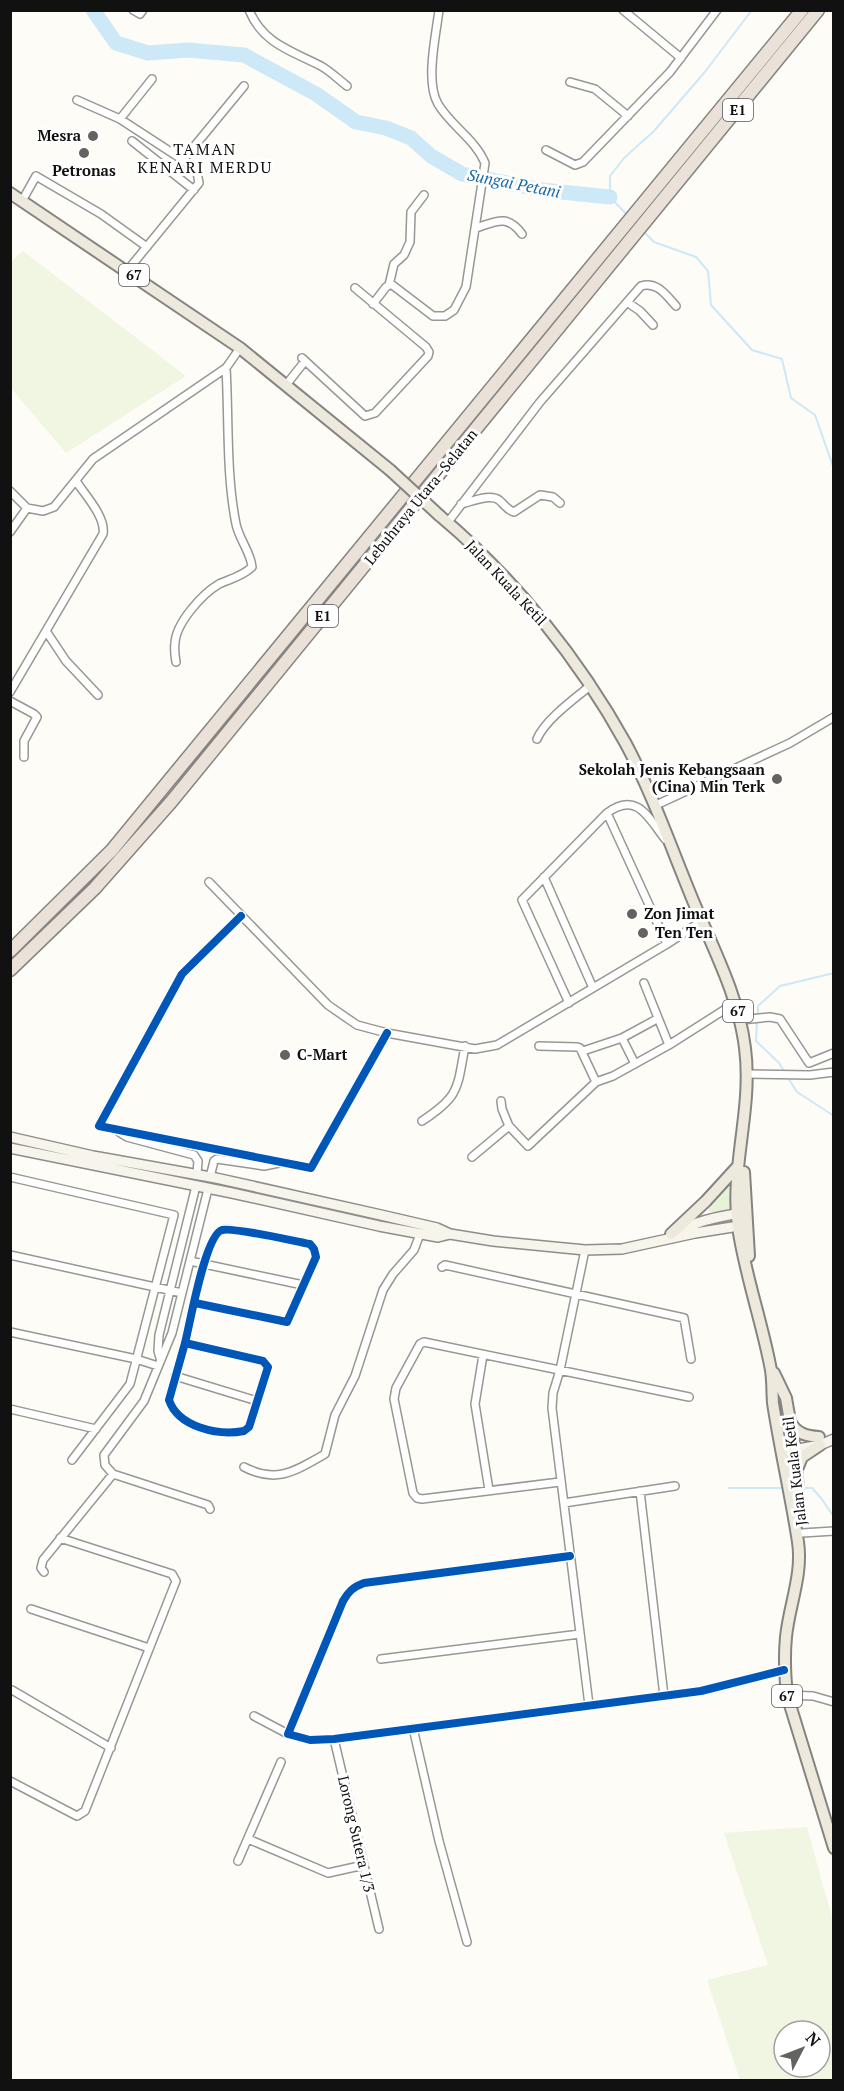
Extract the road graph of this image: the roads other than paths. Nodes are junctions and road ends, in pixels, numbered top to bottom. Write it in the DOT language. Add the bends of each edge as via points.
graph roads {
  1 [pos="133,10"];
  2 [pos="143,10"];
  3 [pos="249,10"];
  4 [pos="439,10"];
  5 [pos="623,10"];
  6 [pos="717,10"];
  7 [pos="802,10"];
  8 [pos="818,10"];
  9 [pos="681,58"];
  10 [pos="152,79"];
  11 [pos="570,81"];
  12 [pos="244,86"];
  13 [pos="347,86"];
  14 [pos="78,99"];
  15 [pos="628,116"];
  16 [pos="120,119"];
  17 [pos="132,141"];
  18 [pos="546,150"];
  19 [pos="183,160"];
  20 [pos="194,190"];
  21 [pos="10,193"];
  22 [pos="424,195"];
  23 [pos="22,201"];
  24 [pos="476,228"];
  25 [pos="522,234"];
  26 [pos="147,247"];
  27 [pos="127,271"];
  28 [pos="389,285"];
  29 [pos="355,288"];
  30 [pos="627,302"];
  31 [pos="373,303"];
  32 [pos="676,306"];
  33 [pos="653,325"];
  34 [pos="240,348"];
  35 [pos="226,368"];
  36 [pos="286,385"];
  37 [pos="76,481"];
  38 [pos="10,491"];
  39 [pos="560,502"];
  40 [pos="461,504"];
  41 [pos="27,508"];
  42 [pos="444,519"];
  43 [pos="10,532"];
  44 [pos="46,631"];
  45 [pos="176,662"];
  46 [pos="590,686"];
  47 [pos="10,692"];
  48 [pos="98,695"];
  49 [pos="10,701"];
  50 [pos="834,717"];
  51 [pos="537,739"];
  52 [pos="24,757"];
  53 [pos="654,806"];
  54 [pos="607,813"];
  55 [pos="670,846"];
  56 [pos="544,877"];
  57 [pos="209,882"];
  58 [pos="241,916"];
  59 [pos="702,921"];
  60 [pos="668,944"];
  61 [pos="10,951"];
  62 [pos="10,970"];
  63 [pos="644,983"];
  64 [pos="593,988"];
  65 [pos="568,1003"];
  66 [pos="735,1003"];
  67 [pos="657,1019"];
  68 [pos="747,1019"];
  69 [pos="387,1033"];
  70 [pos="622,1038"];
  71 [pos="669,1045"];
  72 [pos="465,1046"];
  73 [pos="539,1046"];
  74 [pos="583,1052"];
  75 [pos="834,1053"];
  76 [pos="809,1063"];
  77 [pos="635,1064"];
  78 [pos="834,1072"];
  79 [pos="747,1074"];
  80 [pos="806,1075"];
  81 [pos="596,1082"];
  82 [pos="501,1101"];
  83 [pos="422,1121"];
  84 [pos="509,1126"];
  85 [pos="116,1130"];
  86 [pos="10,1137"];
  87 [pos="10,1148"];
  88 [pos="742,1151"];
  89 [pos="472,1157"];
  90 [pos="282,1162"];
  91 [pos="738,1166"];
  92 [pos="197,1174"];
  93 [pos="10,1177"];
  94 [pos="210,1177"];
  95 [pos="196,1186"];
  96 [pos="208,1189"];
  97 [pos="741,1213"];
  98 [pos="742,1226"];
  99 [pos="420,1234"];
  100 [pos="450,1234"];
  101 [pos="671,1234"];
  102 [pos="654,1242"];
  103 [pos="585,1250"];
  104 [pos="10,1255"];
  105 [pos="190,1261"];
  106 [pos="203,1264"];
  107 [pos="442,1268"];
  108 [pos="303,1285"];
  109 [pos="156,1287"];
  110 [pos="170,1291"];
  111 [pos="182,1293"];
  112 [pos="576,1295"];
  113 [pos="195,1303"];
  114 [pos="10,1332"];
  115 [pos="185,1343"];
  116 [pos="483,1355"];
  117 [pos="136,1359"];
  118 [pos="691,1359"];
  119 [pos="159,1362"];
  120 [pos="771,1368"];
  121 [pos="560,1370"];
  122 [pos="176,1376"];
  123 [pos="689,1397"];
  124 [pos="257,1401"];
  125 [pos="10,1409"];
  126 [pos="790,1420"];
  127 [pos="96,1429"];
  128 [pos="834,1438"];
  129 [pos="819,1441"];
  130 [pos="794,1446"];
  131 [pos="782,1448"];
  132 [pos="72,1460"];
  133 [pos="244,1467"];
  134 [pos="113,1474"];
  135 [pos="794,1479"];
  136 [pos="560,1482"];
  137 [pos="675,1486"];
  138 [pos="489,1490"];
  139 [pos="640,1491"];
  140 [pos="564,1503"];
  141 [pos="210,1509"];
  142 [pos="834,1531"];
  143 [pos="800,1536"];
  144 [pos="60,1538"];
  145 [pos="570,1556"];
  146 [pos="44,1572"];
  147 [pos="31,1610"];
  148 [pos="580,1634"];
  149 [pos="149,1648"];
  150 [pos="381,1659"];
  151 [pos="784,1670"];
  152 [pos="12,1690"];
  153 [pos="787,1695"];
  154 [pos="664,1696"];
  155 [pos="834,1702"];
  156 [pos="589,1705"];
  157 [pos="254,1716"];
  158 [pos="413,1728"];
  159 [pos="288,1734"];
  160 [pos="334,1739"];
  161 [pos="111,1748"];
  162 [pos="281,1762"];
  163 [pos="10,1780"];
  164 [pos="248,1839"];
  165 [pos="834,1848"];
  166 [pos="238,1861"];
  167 [pos="364,1865"];
  168 [pos="379,1929"];
  169 [pos="467,1941"];
  1 -- 2 [label="street" via="140,14"];
  3 -- 13 [label="street" via="258,27 273,41 327,70"];
  4 -- 24 [label="street" via="433,73 435,97 484,163"];
  5 -- 9 [label="street"];
  6 -- 9 [label="street"];
  7 -- 61 [label="highway, Lebuhraya Utara–Selatan / E1" via="112,850"];
  8 -- 62 [label="highway, Lebuhraya Utara–Selatan / E1" via="171,802 95,888"];
  9 -- 15 [label="street"];
  10 -- 16 [label="street"];
  11 -- 15 [label="street" via="595,89"];
  12 -- 19 [label="street"];
  14 -- 16 [label="street"];
  15 -- 18 [label="street" via="579,165"];
  16 -- 19 [label="street"];
  17 -- 20 [label="street"];
  19 -- 20 [label="street" via="200,178"];
  20 -- 26 [label="street"];
  21 -- 23 [label="main road, Jalan Kuala Ketil / 67"];
  22 -- 28 [label="street" via="411,212 410,242 394,264"];
  23 -- 26 [label="street" via="36,176 101,214"];
  23 -- 27 [label="main road, Jalan Kuala Ketil / 67"];
  24 -- 25 [label="street" via="509,221"];
  24 -- 28 [label="street" via="466,287 449,314 433,316"];
  26 -- 27 [label="street"];
  27 -- 34 [label="main road, Jalan Kuala Ketil / 67"];
  28 -- 31 [label="street"];
  29 -- 31 [label="street"];
  30 -- 32 [label="street" via="641,285 647,284 660,289"];
  30 -- 33 [label="street"];
  30 -- 40 [label="street" via="540,402"];
  31 -- 36 [label="street" via="429,352 375,413 362,415 304,360"];
  34 -- 35 [label="street"];
  34 -- 36 [label="main road, Jalan Kuala Ketil / 67"];
  35 -- 37 [label="street" via="93,459"];
  35 -- 45 [label="street" via="232,496 240,538 252,567 218,585 190,611 174,642"];
  36 -- 42 [label="main road, Jalan Kuala Ketil / 67, bridge"];
  37 -- 41 [label="street" via="49,510"];
  37 -- 44 [label="street" via="104,531"];
  38 -- 41 [label="street"];
  39 -- 40 [label="street" via="540,495 514,512 492,498"];
  40 -- 42 [label="street"];
  41 -- 43 [label="street"];
  42 -- 46 [label="main road, Jalan Kuala Ketil / 67" via="499,572"];
  44 -- 47 [label="street"];
  44 -- 48 [label="street" via="66,661"];
  46 -- 51 [label="street"];
  46 -- 53 [label="main road, Jalan Kuala Ketil / 67" via="628,747"];
  49 -- 52 [label="street" via="37,717 24,741"];
  50 -- 53 [label="street" via="790,743"];
  53 -- 55 [label="main road, Jalan Kuala Ketil / 67"];
  54 -- 55 [label="street" via="621,804 637,807"];
  54 -- 56 [label="street"];
  54 -- 60 [label="street"];
  55 -- 59 [label="main road, Jalan Kuala Ketil / 67"];
  56 -- 64 [label="street"];
  56 -- 65 [label="street" via="522,900"];
  57 -- 58 [label="street"];
  58 -- 69 [label="street" via="328,1005 357,1025"];
  58 -- 85 [label="street" via="179,979 99,1126"];
  59 -- 60 [label="street"];
  59 -- 66 [label="main road, Jalan Kuala Ketil / 67"];
  60 -- 64 [label="street"];
  63 -- 67 [label="street"];
  64 -- 65 [label="street"];
  65 -- 72 [label="street" via="497,1045"];
  66 -- 68 [label="main road, Jalan Kuala Ketil / 67"];
  66 -- 71 [label="street"];
  67 -- 70 [label="street"];
  67 -- 71 [label="street"];
  68 -- 76 [label="street" via="770,1017 783,1021"];
  68 -- 79 [label="main road, Jalan Kuala Ketil / 67"];
  69 -- 72 [label="street"];
  69 -- 90 [label="street" via="311,1168"];
  70 -- 74 [label="street"];
  70 -- 77 [label="street"];
  71 -- 77 [label="street"];
  72 -- 83 [label="street" via="455,1095"];
  73 -- 74 [label="street" via="577,1047"];
  74 -- 81 [label="street"];
  75 -- 76 [label="street"];
  76 -- 80 [label="street"];
  77 -- 81 [label="street"];
  78 -- 80 [label="street"];
  79 -- 80 [label="street"];
  79 -- 88 [label="main road, Jalan Kuala Ketil / 67"];
  81 -- 84 [label="street" via="528,1146"];
  82 -- 84 [label="street"];
  84 -- 89 [label="street"];
  85 -- 90 [label="street"];
  85 -- 92 [label="street" via="127,1137 194,1155 198,1161"];
  86 -- 92 [label="main road"];
  87 -- 95 [label="main road"];
  88 -- 91 [label="main road, Jalan Kuala Ketil / 67"];
  88 -- 97 [label="main road, Jalan Kuala Ketil / 67"];
  90 -- 94 [label="street" via="264,1167 217,1159"];
  91 -- 97 [label="main road, Jalan Kuala Ketil / 67"];
  91 -- 101 [label="main road"];
  92 -- 94 [label="main road"];
  92 -- 95 [label="main road"];
  93 -- 109 [label="street" via="174,1215"];
  94 -- 96 [label="main road"];
  94 -- 100 [label="main road"];
  95 -- 96 [label="main road"];
  95 -- 110 [label="street"];
  96 -- 99 [label="main road"];
  96 -- 105 [label="street"];
  97 -- 98 [label="main road, Jalan Kuala Ketil / 67"];
  97 -- 101 [label="main road" via="715,1217"];
  98 -- 102 [label="main road"];
  98 -- 120 [label="main road, Jalan Kuala Ketil / 67"];
  99 -- 100 [label="main road"];
  99 -- 133 [label="street" via="414,1250 383,1290 356,1376 335,1415 325,1454 280,1475 258,1474"];
  100 -- 103 [label="main road"];
  101 -- 102 [label="main road"];
  102 -- 103 [label="main road" via="622,1249"];
  103 -- 112 [label="street"];
  104 -- 109 [label="street"];
  105 -- 106 [label="street"];
  105 -- 111 [label="street"];
  106 -- 108 [label="street"];
  106 -- 108 [label="street" via="215,1234 222,1230 235,1229 310,1244 316,1257"];
  106 -- 113 [label="street"];
  107 -- 112 [label="street" via="445,1265"];
  108 -- 113 [label="street" via="289,1321 284,1323"];
  109 -- 110 [label="street"];
  109 -- 117 [label="street"];
  110 -- 111 [label="street"];
  110 -- 119 [label="street" via="159,1335"];
  111 -- 119 [label="street" via="172,1333"];
  112 -- 118 [label="street" via="684,1318"];
  112 -- 121 [label="street"];
  113 -- 115 [label="street"];
  114 -- 117 [label="street"];
  115 -- 122 [label="street"];
  115 -- 124 [label="street" via="266,1363 268,1371"];
  116 -- 121 [label="street"];
  116 -- 138 [label="street" via="475,1404"];
  116 -- 138 [label="street" via="424,1342 396,1388 394,1399 417,1498"];
  117 -- 119 [label="street"];
  117 -- 127 [label="street" via="130,1384"];
  119 -- 134 [label="street" via="144,1401 104,1455 105,1466"];
  120 -- 126 [label="main road, Jalan Kuala Ketil / 67" via="786,1398"];
  120 -- 131 [label="main road, Jalan Kuala Ketil / 67"];
  121 -- 123 [label="street"];
  121 -- 136 [label="street" via="552,1408"];
  122 -- 124 [label="street"];
  122 -- 124 [label="street" via="169,1400 182,1419 194,1425 244,1431"];
  125 -- 127 [label="street"];
  126 -- 129 [label="main road" via="800,1433"];
  126 -- 130 [label="main road, Jalan Kuala Ketil / 67"];
  127 -- 132 [label="street"];
  128 -- 129 [label="main road"];
  129 -- 130 [label="main road"];
  129 -- 135 [label="main road" via="802,1457"];
  130 -- 131 [label="main road"];
  130 -- 135 [label="main road, Jalan Kuala Ketil / 67"];
  131 -- 135 [label="main road, Jalan Kuala Ketil / 67"];
  134 -- 141 [label="street" via="208,1505"];
  134 -- 144 [label="street"];
  135 -- 143 [label="main road, Jalan Kuala Ketil / 67" via="795,1532"];
  136 -- 138 [label="street"];
  136 -- 140 [label="street"];
  137 -- 139 [label="street"];
  139 -- 140 [label="street"];
  139 -- 154 [label="street"];
  140 -- 145 [label="street"];
  142 -- 143 [label="street"];
  143 -- 151 [label="main road, Jalan Kuala Ketil / 67"];
  144 -- 146 [label="street" via="43,1560"];
  144 -- 149 [label="street" via="172,1574 176,1581"];
  145 -- 148 [label="street"];
  145 -- 159 [label="street" via="355,1586 343,1601"];
  147 -- 149 [label="street"];
  148 -- 150 [label="street"];
  148 -- 156 [label="street"];
  149 -- 161 [label="street"];
  151 -- 153 [label="main road, Jalan Kuala Ketil / 67"];
  151 -- 154 [label="street"];
  152 -- 161 [label="street"];
  153 -- 155 [label="street"];
  153 -- 165 [label="main road, Jalan Kuala Ketil / 67"];
  154 -- 156 [label="street"];
  156 -- 158 [label="street"];
  157 -- 159 [label="street"];
  158 -- 160 [label="street"];
  158 -- 169 [label="street" via="438,1841"];
  159 -- 160 [label="street" via="310,1740"];
  160 -- 167 [label="street, Lorong Sutera 1/3"];
  161 -- 163 [label="street" via="81,1815"];
  162 -- 164 [label="street"];
  164 -- 166 [label="street"];
  164 -- 167 [label="street" via="328,1873"];
  167 -- 168 [label="street, Lorong Sutera 1/3"];
}
